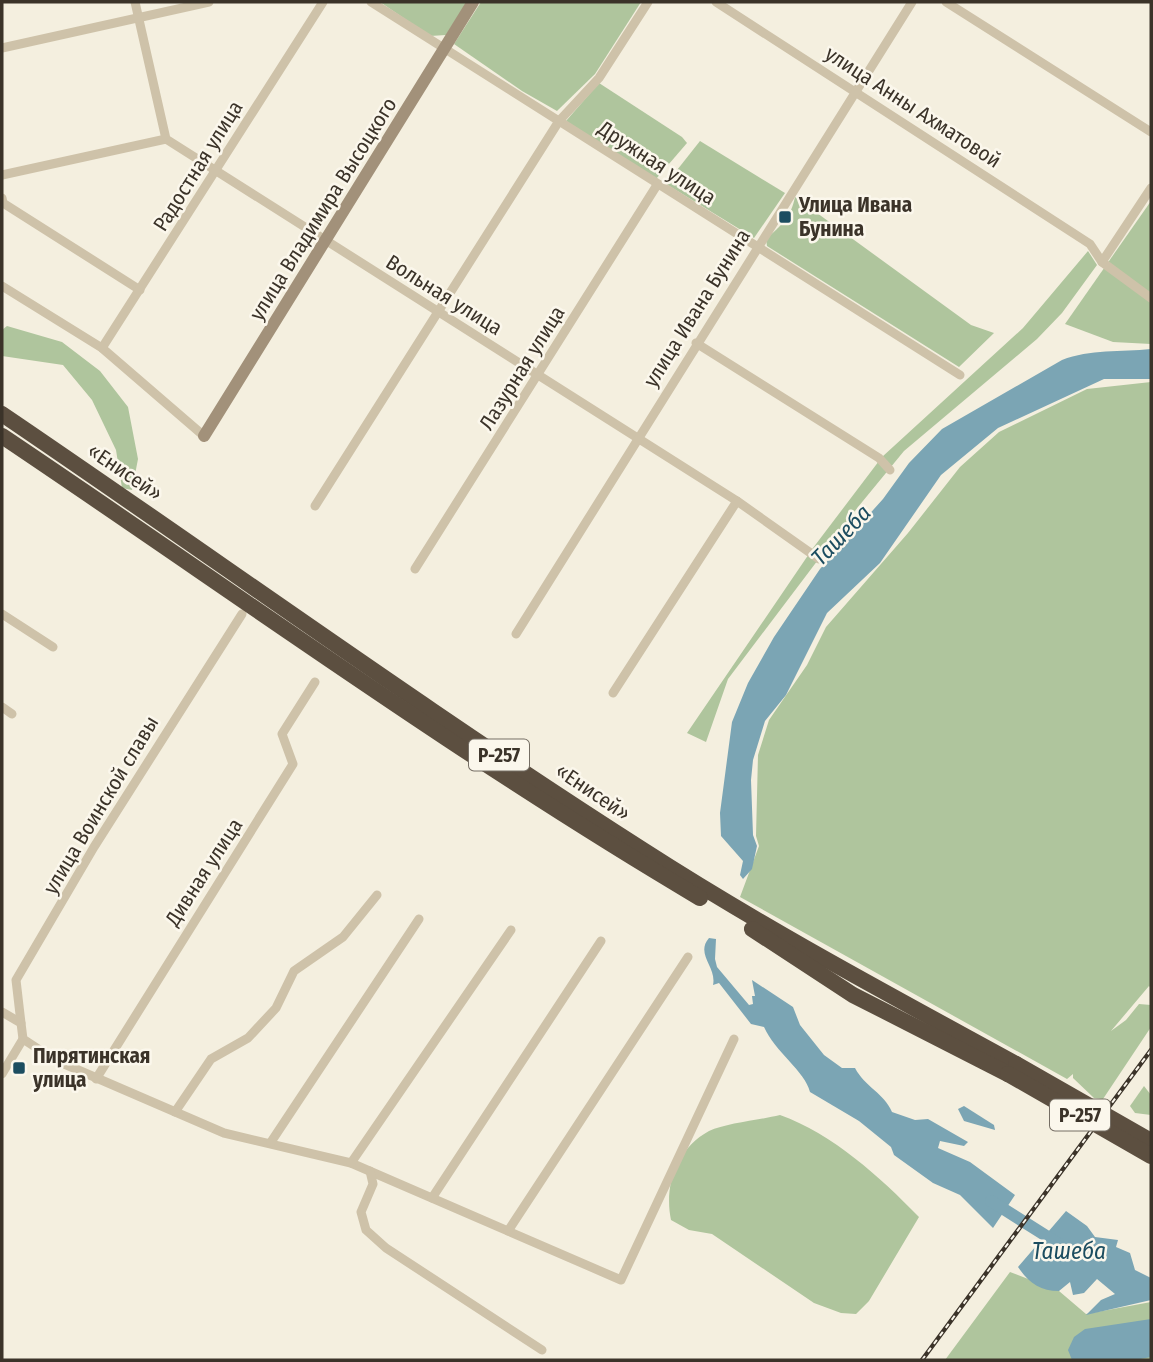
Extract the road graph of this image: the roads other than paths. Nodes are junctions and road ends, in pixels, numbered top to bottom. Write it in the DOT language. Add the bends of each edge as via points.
graph roads {
  1 [pos="135,2"];
  2 [pos="209,2"];
  3 [pos="323,2"];
  4 [pos="370,2"];
  5 [pos="473,2"];
  6 [pos="648,2"];
  7 [pos="716,2"];
  8 [pos="912,2"];
  9 [pos="946,2"];
  10 [pos="138,17"];
  11 [pos="444,47"];
  12 [pos="2,48"];
  13 [pos="856,90"];
  14 [pos="559,121"];
  15 [pos="1151,132"];
  16 [pos="166,139"];
  17 [pos="215,170"];
  18 [pos="2,175"];
  19 [pos="657,185"];
  20 [pos="1150,192"];
  21 [pos="2,198"];
  22 [pos="326,242"];
  23 [pos="756,246"];
  24 [pos="1102,262"];
  25 [pos="2,286"];
  26 [pos="139,290"];
  27 [pos="1151,298"];
  28 [pos="436,310"];
  29 [pos="696,343"];
  30 [pos="102,348"];
  31 [pos="539,375"];
  32 [pos="960,375"];
  33 [pos="2,414"];
  34 [pos="2,436"];
  35 [pos="204,436"];
  36 [pos="637,438"];
  37 [pos="890,470"];
  38 [pos="737,501"];
  39 [pos="315,506"];
  40 [pos="819,559"];
  41 [pos="415,569"];
  42 [pos="2,614"];
  43 [pos="242,614"];
  44 [pos="516,634"];
  45 [pos="53,647"];
  46 [pos="315,682"];
  47 [pos="612,693"];
  48 [pos="2,707"];
  49 [pos="12,714"];
  50 [pos="377,895"];
  51 [pos="419,919"];
  52 [pos="511,930"];
  53 [pos="601,941"];
  54 [pos="688,957"];
  55 [pos="2,1012"];
  56 [pos="21,1023"];
  57 [pos="23,1039"];
  58 [pos="734,1039"];
  59 [pos="1012,1069"];
  60 [pos="2,1074"];
  61 [pos="96,1079"];
  62 [pos="175,1112"];
  63 [pos="1151,1141"];
  64 [pos="271,1142"];
  65 [pos="1151,1156"];
  66 [pos="351,1163"];
  67 [pos="370,1171"];
  68 [pos="432,1198"];
  69 [pos="508,1230"];
  70 [pos="542,1350"];
  1 -- 10 [label="street"];
  2 -- 10 [label="street"];
  3 -- 17 [label="street, Радостная улица"];
  4 -- 11 [label="street, Дружная улица"];
  5 -- 11 [label="street, улица Владимира Высоцкого"];
  6 -- 14 [label="street" via="599,78"];
  7 -- 13 [label="street, улица Анны Ахматовой"];
  8 -- 13 [label="street, улица Ивана Бунина"];
  9 -- 15 [label="street"];
  10 -- 12 [label="street"];
  10 -- 16 [label="street"];
  11 -- 14 [label="street, Дружная улица"];
  11 -- 22 [label="street, улица Владимира Высоцкого"];
  13 -- 23 [label="street, улица Ивана Бунина"];
  13 -- 24 [label="street, улица Анны Ахматовой" via="1090,244"];
  14 -- 19 [label="street, Дружная улица"];
  14 -- 28 [label="street"];
  16 -- 17 [label="street, Вольная улица"];
  16 -- 18 [label="street"];
  17 -- 22 [label="street, Вольная улица"];
  17 -- 26 [label="street, Радостная улица"];
  19 -- 23 [label="street, Дружная улица"];
  19 -- 31 [label="street, Лазурная улица"];
  20 -- 24 [label="street"];
  21 -- 26 [label="street" via="3,203"];
  22 -- 28 [label="street, Вольная улица"];
  22 -- 35 [label="street, улица Владимира Высоцкого"];
  23 -- 29 [label="street, улица Ивана Бунина"];
  23 -- 32 [label="street, Дружная улица"];
  24 -- 27 [label="street"];
  25 -- 30 [label="street"];
  26 -- 30 [label="street, Радостная улица"];
  28 -- 31 [label="street, Вольная улица"];
  28 -- 39 [label="street"];
  29 -- 36 [label="street, улица Ивана Бунина"];
  29 -- 37 [label="street"];
  30 -- 35 [label="street"];
  31 -- 36 [label="street, Вольная улица"];
  31 -- 41 [label="street, Лазурная улица"];
  33 -- 59 [label="highway, «Енисей» / Р-257" via="414,699 643,850"];
  34 -- 59 [label="highway, «Енисей» / Р-257" via="434,730 627,855 853,995"];
  36 -- 38 [label="street, Вольная улица"];
  36 -- 44 [label="street, улица Ивана Бунина"];
  38 -- 40 [label="street, Вольная улица"];
  38 -- 47 [label="street"];
  42 -- 45 [label="street"];
  43 -- 56 [label="street, улица Воинской славы" via="94,847 16,980"];
  46 -- 61 [label="street, Дивная улица" via="282,734 293,764"];
  48 -- 49 [label="street"];
  50 -- 62 [label="street" via="343,937 295,971 276,1008 248,1038 211,1059"];
  51 -- 64 [label="street"];
  52 -- 66 [label="street"];
  53 -- 68 [label="street"];
  54 -- 69 [label="street"];
  55 -- 56 [label="street"];
  56 -- 57 [label="street, улица Воинской славы"];
  57 -- 60 [label="street"];
  57 -- 61 [label="street"];
  58 -- 69 [label="street" via="621,1280"];
  59 -- 63 [label="highway, «Енисей» / Р-257, bridge"];
  59 -- 65 [label="highway, «Енисей» / Р-257, bridge"];
  61 -- 62 [label="street"];
  62 -- 64 [label="street" via="224,1133"];
  64 -- 66 [label="street"];
  66 -- 67 [label="street"];
  67 -- 68 [label="street"];
  67 -- 70 [label="street" via="373,1184 360,1212 366,1230 386,1248"];
  68 -- 69 [label="street"];
}
